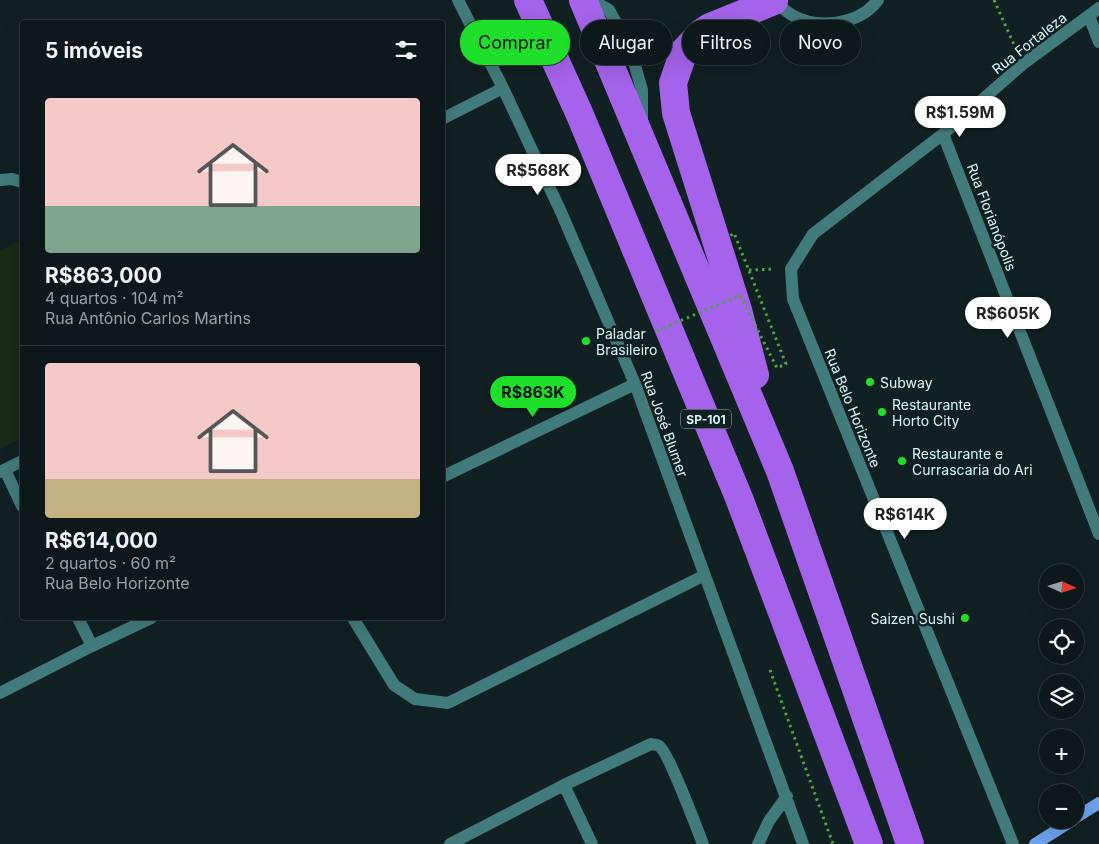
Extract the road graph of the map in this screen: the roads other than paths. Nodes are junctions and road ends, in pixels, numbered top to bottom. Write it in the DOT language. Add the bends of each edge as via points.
graph roads {
  1 [pos="458,0"];
  2 [pos="528,0"];
  3 [pos="583,0"];
  4 [pos="592,0"];
  5 [pos="774,0"];
  6 [pos="878,0"];
  7 [pos="1099,8"];
  8 [pos="1088,16"];
  9 [pos="1099,42"];
  10 [pos="503,88"];
  11 [pos="445,117"];
  12 [pos="943,134"];
  13 [pos="643,140"];
  14 [pos="0,180"];
  15 [pos="20,181"];
  16 [pos="813,234"];
  17 [pos="635,384"];
  18 [pos="20,462"];
  19 [pos="2,471"];
  20 [pos="780,471"];
  21 [pos="445,476"];
  22 [pos="20,502"];
  23 [pos="1099,534"];
  24 [pos="705,575"];
  25 [pos="79,620"];
  26 [pos="147,620"];
  27 [pos="353,620"];
  28 [pos="92,646"];
  29 [pos="0,693"];
  30 [pos="564,785"];
  31 [pos="787,796"];
  32 [pos="1099,803"];
  33 [pos="1084,813"];
  34 [pos="1058,829"];
  35 [pos="450,844"];
  36 [pos="592,844"];
  37 [pos="703,844"];
  38 [pos="758,844"];
  39 [pos="803,844"];
  40 [pos="869,844"];
  41 [pos="910,844"];
  42 [pos="1013,844"];
  43 [pos="1035,844"];
  1 -- 10 [label="street, Rua José Blumer"];
  2 -- 40 [label="highway, SP-101" via="580,115 740,498"];
  3 -- 13 [label="highway"];
  4 -- 13 [label="street" via="609,10 630,48 642,90"];
  5 -- 6 [label="street" via="792,15 812,23 835,24 857,17"];
  5 -- 20 [label="highway" via="701,33 684,51 672,83 676,113 738,310"];
  7 -- 8 [label="street, Rua Fortaleza"];
  8 -- 9 [label="street"];
  8 -- 12 [label="street, Rua Fortaleza" via="1023,64"];
  10 -- 11 [label="street"];
  10 -- 17 [label="street, Rua José Blumer"];
  12 -- 16 [label="street, Rua Fortaleza"];
  12 -- 23 [label="street, Rua Florianópolis"];
  13 -- 20 [label="highway"];
  14 -- 15 [label="street"];
  16 -- 42 [label="street, Rua Belo Horizonte" via="791,269 793,299"];
  17 -- 21 [label="street"];
  17 -- 24 [label="street, Rua José Blumer"];
  18 -- 19 [label="street"];
  19 -- 22 [label="street"];
  20 -- 41 [label="highway"];
  24 -- 27 [label="street" via="448,703 415,699 394,685"];
  24 -- 31 [label="street, Rua José Blumer"];
  25 -- 28 [label="street"];
  26 -- 28 [label="street"];
  28 -- 29 [label="street"];
  30 -- 35 [label="street"];
  30 -- 36 [label="street"];
  30 -- 37 [label="street" via="651,744 659,746 665,752"];
  31 -- 38 [label="street"];
  31 -- 39 [label="street, Rua José Blumer"];
  32 -- 33 [label="main road"];
  34 -- 43 [label="main road"];
}
